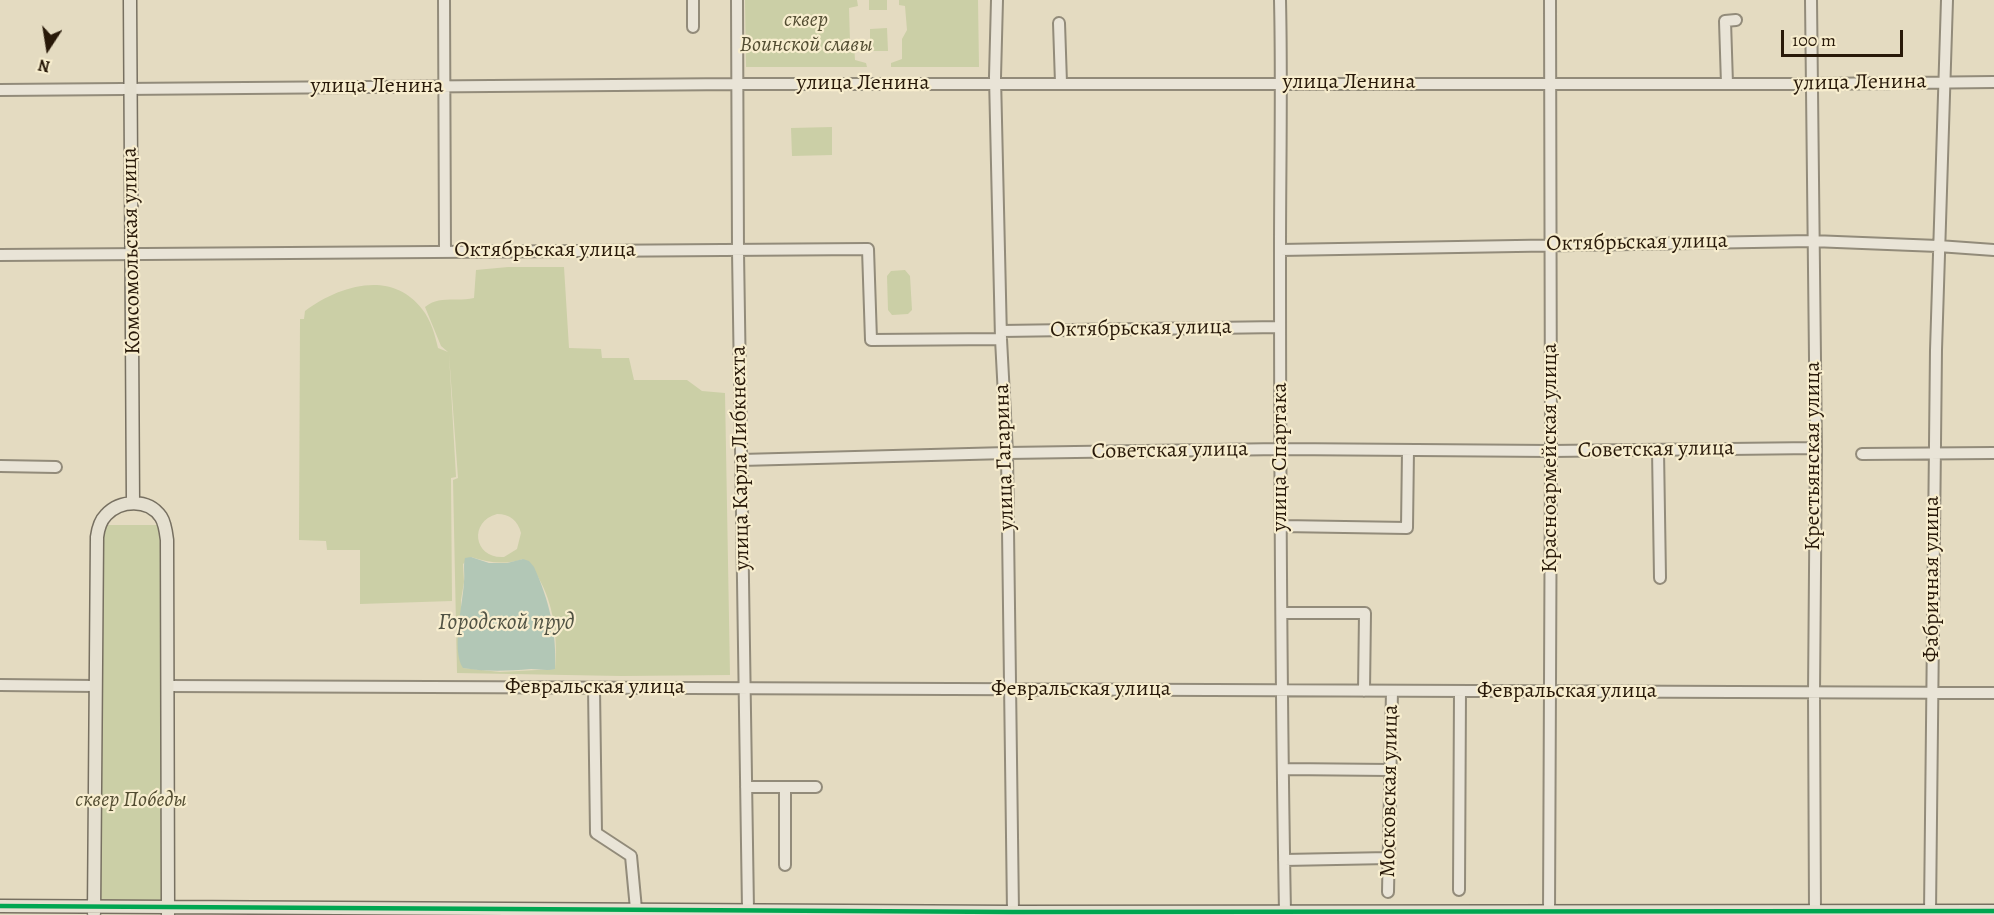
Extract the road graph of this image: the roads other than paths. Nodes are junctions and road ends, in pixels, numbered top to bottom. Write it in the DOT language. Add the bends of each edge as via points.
graph roads {
  1 [pos="130,0"];
  2 [pos="444,0"];
  3 [pos="693,0"];
  4 [pos="737,0"];
  5 [pos="996,0"];
  6 [pos="1280,0"];
  7 [pos="1550,0"];
  8 [pos="1811,0"];
  9 [pos="1947,0"];
  10 [pos="1736,20"];
  11 [pos="1059,23"];
  12 [pos="693,27"];
  13 [pos="1945,82"];
  14 [pos="1994,82"];
  15 [pos="1061,83"];
  16 [pos="1282,83"];
  17 [pos="1551,83"];
  18 [pos="737,84"];
  19 [pos="995,84"];
  20 [pos="1726,84"];
  21 [pos="1812,84"];
  22 [pos="445,87"];
  23 [pos="0,90"];
  24 [pos="130,90"];
  25 [pos="1812,241"];
  26 [pos="1551,244"];
  27 [pos="1938,246"];
  28 [pos="738,250"];
  29 [pos="1280,250"];
  30 [pos="1994,250"];
  31 [pos="445,251"];
  32 [pos="132,254"];
  33 [pos="0,255"];
  34 [pos="1281,327"];
  35 [pos="1001,335"];
  36 [pos="1816,448"];
  37 [pos="1281,449"];
  38 [pos="1407,450"];
  39 [pos="1658,450"];
  40 [pos="1551,451"];
  41 [pos="1007,453"];
  42 [pos="1994,453"];
  43 [pos="1862,454"];
  44 [pos="1934,454"];
  45 [pos="741,460"];
  46 [pos="0,466"];
  47 [pos="56,467"];
  48 [pos="133,502"];
  49 [pos="1282,526"];
  50 [pos="1660,578"];
  51 [pos="1282,613"];
  52 [pos="0,685"];
  53 [pos="96,686"];
  54 [pos="168,686"];
  55 [pos="594,688"];
  56 [pos="745,688"];
  57 [pos="1010,690"];
  58 [pos="1282,690"];
  59 [pos="1364,691"];
  60 [pos="1392,691"];
  61 [pos="1460,691"];
  62 [pos="1551,692"];
  63 [pos="1814,693"];
  64 [pos="1994,693"];
  65 [pos="1932,694"];
  66 [pos="1283,769"];
  67 [pos="1390,770"];
  68 [pos="747,787"];
  69 [pos="785,787"];
  70 [pos="816,787"];
  71 [pos="1389,858"];
  72 [pos="1284,860"];
  73 [pos="785,865"];
  74 [pos="1459,890"];
  75 [pos="1388,892"];
  76 [pos="0,906"];
  77 [pos="636,909"];
  78 [pos="94,911"];
  79 [pos="168,911"];
  80 [pos="1994,911"];
  81 [pos="748,912"];
  82 [pos="1929,912"];
  83 [pos="1013,913"];
  84 [pos="1285,913"];
  85 [pos="1815,913"];
  86 [pos="1549,914"];
  1 -- 24 [label="main road, Комсомольская улица"];
  2 -- 22 [label="street"];
  3 -- 12 [label="street"];
  4 -- 18 [label="street, улица Карла Либкнехта"];
  5 -- 19 [label="street, улица Гагарина"];
  6 -- 16 [label="street, улица Спартака"];
  7 -- 17 [label="street, Красноармейская улица"];
  8 -- 21 [label="street, Крестьянская улица"];
  9 -- 13 [label="street, Фабричная улица"];
  10 -- 20 [label="street" via="1725,21"];
  11 -- 15 [label="street"];
  13 -- 14 [label="street, улица Ленина"];
  13 -- 21 [label="street, улица Ленина"];
  13 -- 27 [label="street, Фабричная улица"];
  15 -- 16 [label="street, улица Ленина"];
  15 -- 19 [label="street, улица Ленина"];
  16 -- 17 [label="street, улица Ленина"];
  16 -- 29 [label="street, улица Спартака"];
  17 -- 20 [label="street, улица Ленина"];
  17 -- 26 [label="street, Красноармейская улица"];
  18 -- 19 [label="street, улица Ленина"];
  18 -- 22 [label="street, улица Ленина"];
  18 -- 28 [label="street, улица Карла Либкнехта"];
  19 -- 35 [label="street, улица Гагарина"];
  20 -- 21 [label="street, улица Ленина"];
  21 -- 25 [label="street, Крестьянская улица"];
  22 -- 24 [label="street, улица Ленина"];
  22 -- 31 [label="street"];
  23 -- 24 [label="street, улица Ленина"];
  24 -- 32 [label="main road, Комсомольская улица"];
  25 -- 26 [label="street, Октябрьская улица"];
  25 -- 27 [label="street, Октябрьская улица"];
  25 -- 36 [label="street, Крестьянская улица"];
  26 -- 29 [label="street, Октябрьская улица"];
  26 -- 40 [label="street, Красноармейская улица"];
  27 -- 30 [label="street, Октябрьская улица"];
  27 -- 44 [label="street, Фабричная улица"];
  28 -- 31 [label="street, Октябрьская улица"];
  28 -- 35 [label="street, Октябрьская улица" via="868,249 871,340"];
  28 -- 45 [label="street, улица Карла Либкнехта"];
  29 -- 34 [label="street, улица Спартака"];
  31 -- 32 [label="street, Октябрьская улица"];
  32 -- 33 [label="street, Октябрьская улица"];
  32 -- 48 [label="main road, Комсомольская улица"];
  34 -- 35 [label="street, Октябрьская улица"];
  34 -- 37 [label="street, улица Спартака"];
  35 -- 41 [label="street, улица Гагарина"];
  36 -- 39 [label="street, Советская улица"];
  36 -- 63 [label="street, Крестьянская улица"];
  37 -- 38 [label="street, Советская улица"];
  37 -- 41 [label="street, Советская улица"];
  37 -- 49 [label="street, улица Спартака"];
  38 -- 40 [label="street, Советская улица"];
  38 -- 49 [label="street" via="1407,528"];
  39 -- 40 [label="street, Советская улица"];
  39 -- 50 [label="street"];
  40 -- 62 [label="street, Красноармейская улица"];
  41 -- 45 [label="street, Советская улица"];
  41 -- 57 [label="street, улица Гагарина"];
  42 -- 44 [label="street"];
  43 -- 44 [label="street"];
  44 -- 65 [label="street, Фабричная улица"];
  45 -- 56 [label="street, улица Карла Либкнехта"];
  46 -- 47 [label="street"];
  48 -- 53 [label="main road" via="115,508 99,525"];
  48 -- 54 [label="main road" via="160,515 167,540"];
  49 -- 51 [label="street, улица Спартака"];
  51 -- 58 [label="street, улица Спартака"];
  51 -- 59 [label="street" via="1365,614"];
  52 -- 53 [label="street"];
  53 -- 78 [label="main road"];
  54 -- 55 [label="street, Февральская улица"];
  54 -- 79 [label="main road"];
  55 -- 56 [label="street, Февральская улица"];
  55 -- 77 [label="street" via="596,833 631,856"];
  56 -- 57 [label="street, Февральская улица"];
  56 -- 68 [label="street, улица Карла Либкнехта"];
  57 -- 58 [label="street, Февральская улица"];
  57 -- 83 [label="street, улица Гагарина"];
  58 -- 59 [label="street, Февральская улица"];
  58 -- 66 [label="street, улица Спартака"];
  59 -- 60 [label="street, Февральская улица"];
  60 -- 61 [label="street, Февральская улица"];
  60 -- 67 [label="street, Московская улица"];
  61 -- 62 [label="street, Февральская улица"];
  61 -- 74 [label="street"];
  62 -- 63 [label="street, Февральская улица"];
  62 -- 86 [label="street, Красноармейская улица"];
  63 -- 65 [label="street, Февральская улица"];
  63 -- 85 [label="street, Крестьянская улица"];
  64 -- 65 [label="street, Февральская улица"];
  65 -- 82 [label="street, Фабричная улица"];
  66 -- 67 [label="street"];
  66 -- 72 [label="street, улица Спартака"];
  67 -- 71 [label="street, Московская улица"];
  68 -- 69 [label="street"];
  68 -- 81 [label="street, улица Карла Либкнехта"];
  69 -- 70 [label="street"];
  69 -- 73 [label="street"];
  71 -- 72 [label="street"];
  71 -- 75 [label="street, Московская улица"];
  72 -- 84 [label="street, улица Спартака"];
  76 -- 78 [label="main road"];
  77 -- 79 [label="main road"];
  77 -- 81 [label="main road"];
  78 -- 79 [label="main road"];
  80 -- 82 [label="main road"];
  81 -- 83 [label="main road"];
  82 -- 85 [label="main road"];
  83 -- 84 [label="main road"];
  84 -- 86 [label="main road"];
  85 -- 86 [label="main road"];
}
